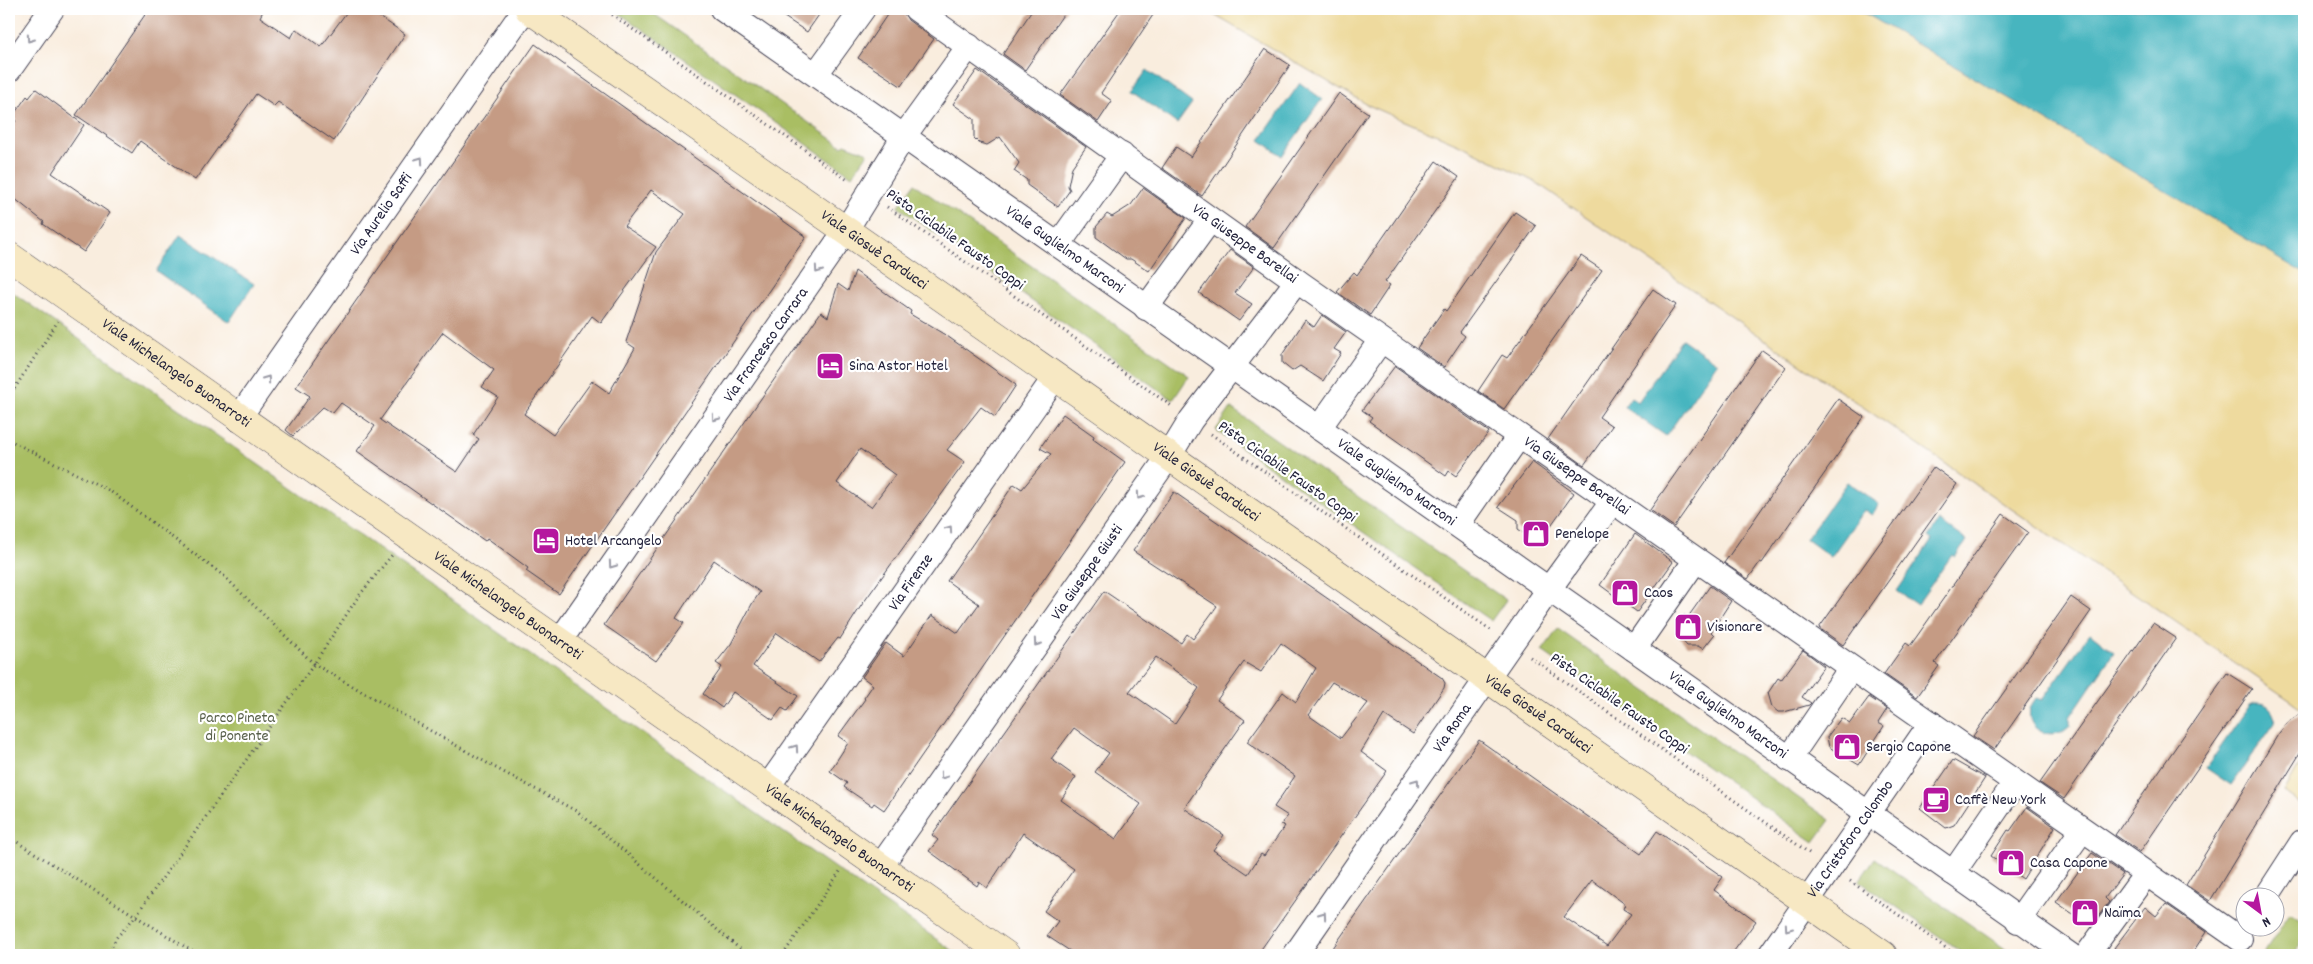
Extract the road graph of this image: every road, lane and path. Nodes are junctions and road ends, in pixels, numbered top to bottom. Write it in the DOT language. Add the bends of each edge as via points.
graph roads {
  1 [pos="52,9"];
  2 [pos="525,9"];
  3 [pos="529,9"];
  4 [pos="604,9"];
  5 [pos="722,9"];
  6 [pos="863,9"];
  7 [pos="916,9"];
  8 [pos="969,46"];
  9 [pos="9,70"];
  10 [pos="816,74"];
  11 [pos="904,136"];
  12 [pos="1122,155"];
  13 [pos="868,194"];
  14 [pos="1210,220"];
  15 [pos="846,230"];
  16 [pos="1058,245"];
  17 [pos="9,256"];
  18 [pos="1297,281"];
  19 [pos="72,300"];
  20 [pos="1146,308"];
  21 [pos="1381,340"];
  22 [pos="1231,367"];
  23 [pos="1055,377"];
  24 [pos="9,397"];
  25 [pos="238,419"];
  26 [pos="1191,420"];
  27 [pos="1319,428"];
  28 [pos="1520,436"];
  29 [pos="9,440"];
  30 [pos="1168,456"];
  31 [pos="1612,502"];
  32 [pos="1458,524"];
  33 [pos="408,536"];
  34 [pos="1695,560"];
  35 [pos="1549,589"];
  36 [pos="560,642"];
  37 [pos="1512,645"];
  38 [pos="1634,649"];
  39 [pos="314,664"];
  40 [pos="1852,668"];
  41 [pos="1488,680"];
  42 [pos="1931,723"];
  43 [pos="1789,758"];
  44 [pos="2014,784"];
  45 [pos="767,788"];
  46 [pos="1868,815"];
  47 [pos="2082,830"];
  48 [pos="9,837"];
  49 [pos="2304,843"];
  50 [pos="855,848"];
  51 [pos="880,867"];
  52 [pos="1832,868"];
  53 [pos="1953,873"];
  54 [pos="2146,874"];
  55 [pos="2273,886"];
  56 [pos="1807,902"];
  57 [pos="135,917"];
  58 [pos="2018,921"];
  59 [pos="2239,940"];
  60 [pos="106,955"];
  61 [pos="198,955"];
  62 [pos="747,955"];
  63 [pos="783,955"];
  64 [pos="1006,955"];
  65 [pos="1295,955"];
  66 [pos="1770,955"];
  67 [pos="1884,955"];
  68 [pos="1956,955"];
  69 [pos="2070,955"];
  70 [pos="2087,955"];
  1 -- 9 [label="street, one-way"];
  25 -- 2 [label="street, Via Aurelio Saffi, one-way"];
  3 -- 15 [label="street, Viale Giosuè Carducci"];
  4 -- 13 [label="path, Pista Ciclabile Fausto Coppi"];
  5 -- 10 [label="street, Viale Guglielmo Marconi"];
  6 -- 10 [label="street"];
  7 -- 8 [label="street, Via Giuseppe Barellai"];
  8 -- 11 [label="street, Via Francesco Carrara"];
  8 -- 12 [label="street, Via Giuseppe Barellai"];
  10 -- 11 [label="street, Viale Guglielmo Marconi"];
  11 -- 13 [label="street, Via Francesco Carrara"];
  11 -- 16 [label="street, Viale Guglielmo Marconi"];
  12 -- 14 [label="street, Via Giuseppe Barellai"];
  12 -- 16 [label="street"];
  13 -- 15 [label="street, Via Francesco Carrara"];
  13 -- 26 [label="path, Pista Ciclabile Fausto Coppi"];
  14 -- 18 [label="street, Via Giuseppe Barellai"];
  14 -- 20 [label="street"];
  15 -- 23 [label="street, Viale Giosuè Carducci"];
  15 -- 36 [label="street, Via Francesco Carrara, one-way"];
  16 -- 20 [label="street, Viale Guglielmo Marconi"];
  17 -- 19 [label="street, Viale Michelangelo Buonarroti"];
  18 -- 21 [label="street, Via Giuseppe Barellai"];
  18 -- 22 [label="street, Via Giuseppe Giusti"];
  19 -- 24 [label="path"];
  19 -- 25 [label="street, Viale Michelangelo Buonarroti"];
  20 -- 22 [label="street, Viale Guglielmo Marconi"];
  21 -- 27 [label="street"];
  21 -- 28 [label="street, Via Giuseppe Barellai"];
  22 -- 26 [label="street, Via Giuseppe Giusti"];
  22 -- 27 [label="street, Viale Guglielmo Marconi"];
  23 -- 30 [label="street, Viale Giosuè Carducci"];
  45 -- 23 [label="street, Via Firenze, one-way"];
  25 -- 33 [label="street, Viale Michelangelo Buonarroti"];
  26 -- 30 [label="street, Via Giuseppe Giusti"];
  26 -- 37 [label="path, Pista Ciclabile Fausto Coppi"];
  27 -- 32 [label="street, Viale Guglielmo Marconi"];
  28 -- 31 [label="street, Via Giuseppe Barellai"];
  28 -- 32 [label="street"];
  29 -- 39 [label="path" via="110,491 224,576"];
  30 -- 41 [label="street, Viale Giosuè Carducci"];
  30 -- 51 [label="street, Via Giuseppe Giusti, one-way"];
  31 -- 34 [label="street, Via Giuseppe Barellai"];
  31 -- 35 [label="street, Via Roma"];
  32 -- 35 [label="street, Viale Guglielmo Marconi"];
  33 -- 36 [label="street, Viale Michelangelo Buonarroti"];
  33 -- 39 [label="path" via="358,597"];
  34 -- 38 [label="street"];
  34 -- 40 [label="street, Via Giuseppe Barellai"];
  35 -- 37 [label="street, Via Roma"];
  35 -- 38 [label="street, Viale Guglielmo Marconi"];
  36 -- 45 [label="street, Viale Michelangelo Buonarroti"];
  37 -- 41 [label="street, Via Roma"];
  37 -- 52 [label="path, Pista Ciclabile Fausto Coppi"];
  38 -- 43 [label="street, Viale Guglielmo Marconi"];
  39 -- 57 [label="path"];
  39 -- 62 [label="path" via="578,812"];
  40 -- 42 [label="street, Via Giuseppe Barellai"];
  40 -- 43 [label="street"];
  41 -- 56 [label="street, Viale Giosuè Carducci"];
  65 -- 41 [label="street, Via Roma, one-way"];
  42 -- 44 [label="street, Via Giuseppe Barellai"];
  42 -- 46 [label="street, Via Cristoforo Colombo"];
  43 -- 46 [label="street, Viale Guglielmo Marconi"];
  44 -- 47 [label="street, Via Giuseppe Barellai"];
  44 -- 53 [label="street"];
  45 -- 50 [label="street, Viale Michelangelo Buonarroti"];
  46 -- 52 [label="street, Via Cristoforo Colombo"];
  46 -- 53 [label="street, Viale Guglielmo Marconi"];
  47 -- 54 [label="street, Via Giuseppe Barellai"];
  47 -- 58 [label="street"];
  48 -- 57 [label="path"];
  49 -- 55 [label="street"];
  50 -- 51 [label="street, Viale Michelangelo Buonarroti"];
  50 -- 63 [label="path"];
  51 -- 64 [label="street, Viale Michelangelo Buonarroti"];
  52 -- 56 [label="street, Via Cristoforo Colombo"];
  52 -- 68 [label="path, Pista Ciclabile Fausto Coppi"];
  53 -- 58 [label="street, Viale Guglielmo Marconi"];
  54 -- 59 [label="street, Via Giuseppe Barellai"];
  54 -- 70 [label="street"];
  56 -- 66 [label="street, Via Cristoforo Colombo, one-way"];
  56 -- 67 [label="street, Viale Giosuè Carducci"];
  57 -- 60 [label="path"];
  57 -- 61 [label="path"];
  58 -- 69 [label="street, Viale Guglielmo Marconi"];
}
